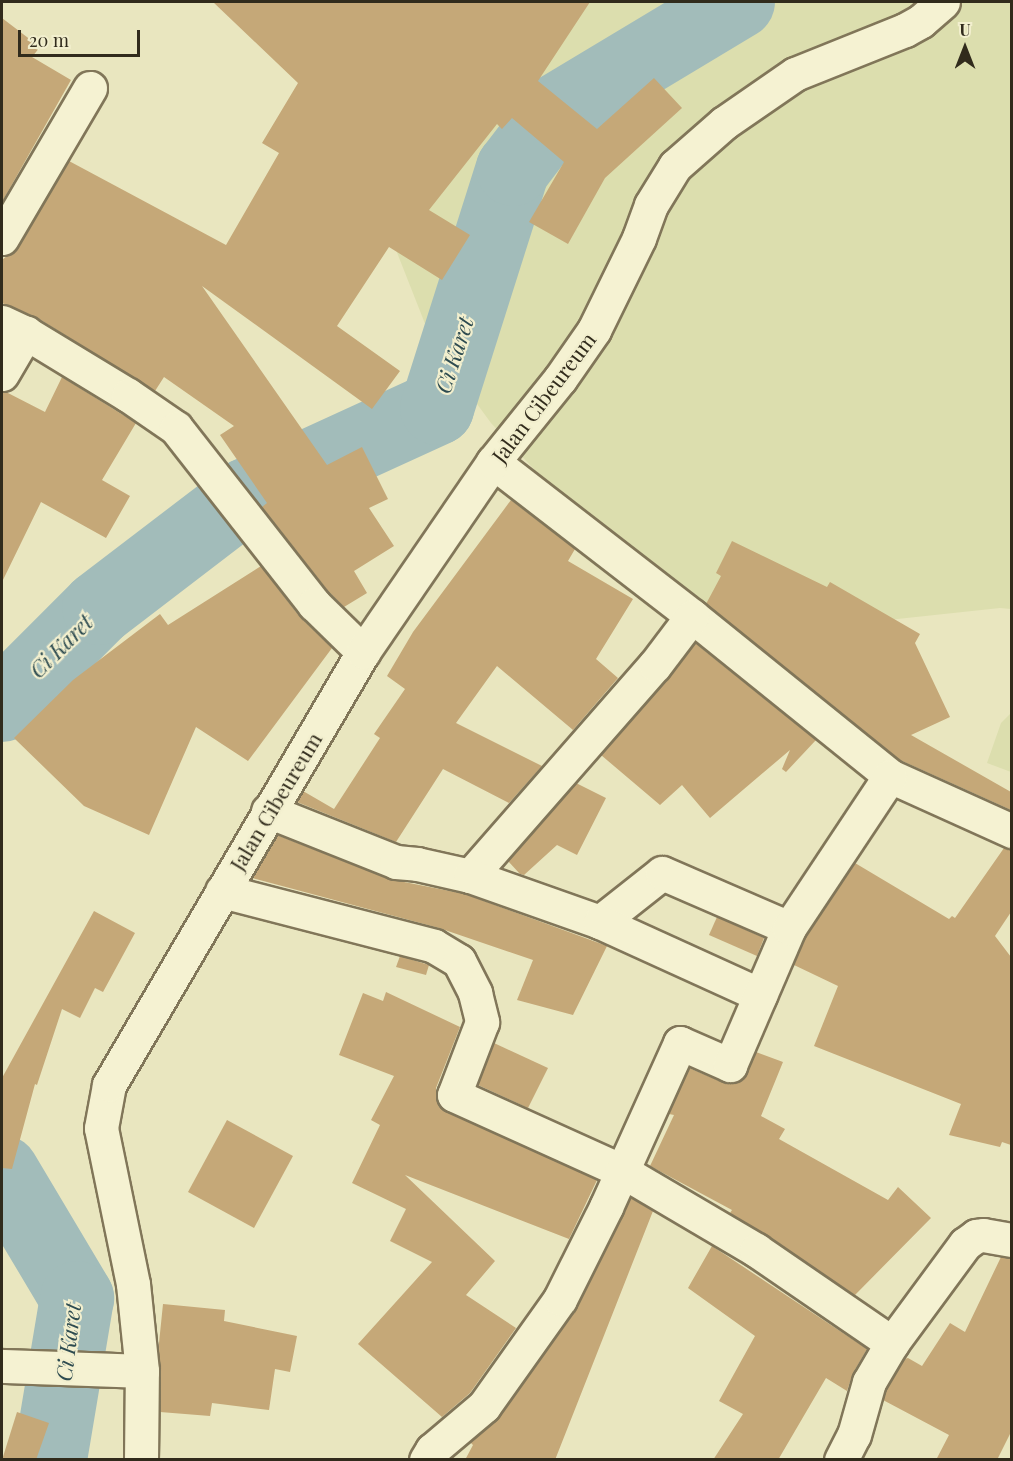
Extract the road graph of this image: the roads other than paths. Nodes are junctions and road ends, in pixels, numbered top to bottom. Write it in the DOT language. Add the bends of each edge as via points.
graph roads {
  1 [pos="943,2"];
  2 [pos="90,88"];
  3 [pos="2,238"];
  4 [pos="14,328"];
  5 [pos="2,374"];
  6 [pos="493,462"];
  7 [pos="692,616"];
  8 [pos="363,652"];
  9 [pos="890,776"];
  10 [pos="268,811"];
  11 [pos="1011,831"];
  12 [pos="470,876"];
  13 [pos="222,891"];
  14 [pos="600,922"];
  15 [pos="789,928"];
  16 [pos="760,995"];
  17 [pos="622,1171"];
  18 [pos="1011,1240"];
  19 [pos="891,1343"];
  20 [pos="2,1366"];
  21 [pos="142,1371"];
  22 [pos="141,1460"];
  23 [pos="426,1460"];
  24 [pos="841,1460"];
  1 -- 6 [label="street, Jalan Cibeureum" via="905,30 810,66 764,93 675,166 651,205 635,248 594,330"];
  2 -- 3 [label="street"];
  4 -- 5 [label="street"];
  4 -- 8 [label="street" via="176,428 314,604"];
  6 -- 7 [label="street"];
  6 -- 8 [label="street, Jalan Cibeureum"];
  7 -- 9 [label="street"];
  7 -- 12 [label="street" via="655,665"];
  8 -- 10 [label="street, Jalan Cibeureum"];
  9 -- 11 [label="street"];
  9 -- 15 [label="street"];
  10 -- 12 [label="street" via="396,862"];
  10 -- 13 [label="street, Jalan Cibeureum"];
  12 -- 14 [label="street"];
  13 -- 17 [label="street" via="434,946 459,961 476,993 482,1022 454,1095"];
  13 -- 21 [label="street, Jalan Cibeureum" via="109,1085 101,1116 103,1145 133,1284"];
  14 -- 15 [label="street" via="662,873"];
  14 -- 16 [label="street"];
  15 -- 16 [label="street"];
  16 -- 17 [label="street" via="730,1065 680,1043"];
  17 -- 19 [label="street" via="756,1250"];
  17 -- 23 [label="street" via="560,1299 484,1406 432,1450"];
  18 -- 19 [label="street" via="982,1235 969,1240"];
  19 -- 24 [label="street" via="869,1382 854,1436"];
  20 -- 21 [label="street"];
  21 -- 22 [label="street, Jalan Cibeureum"];
}
